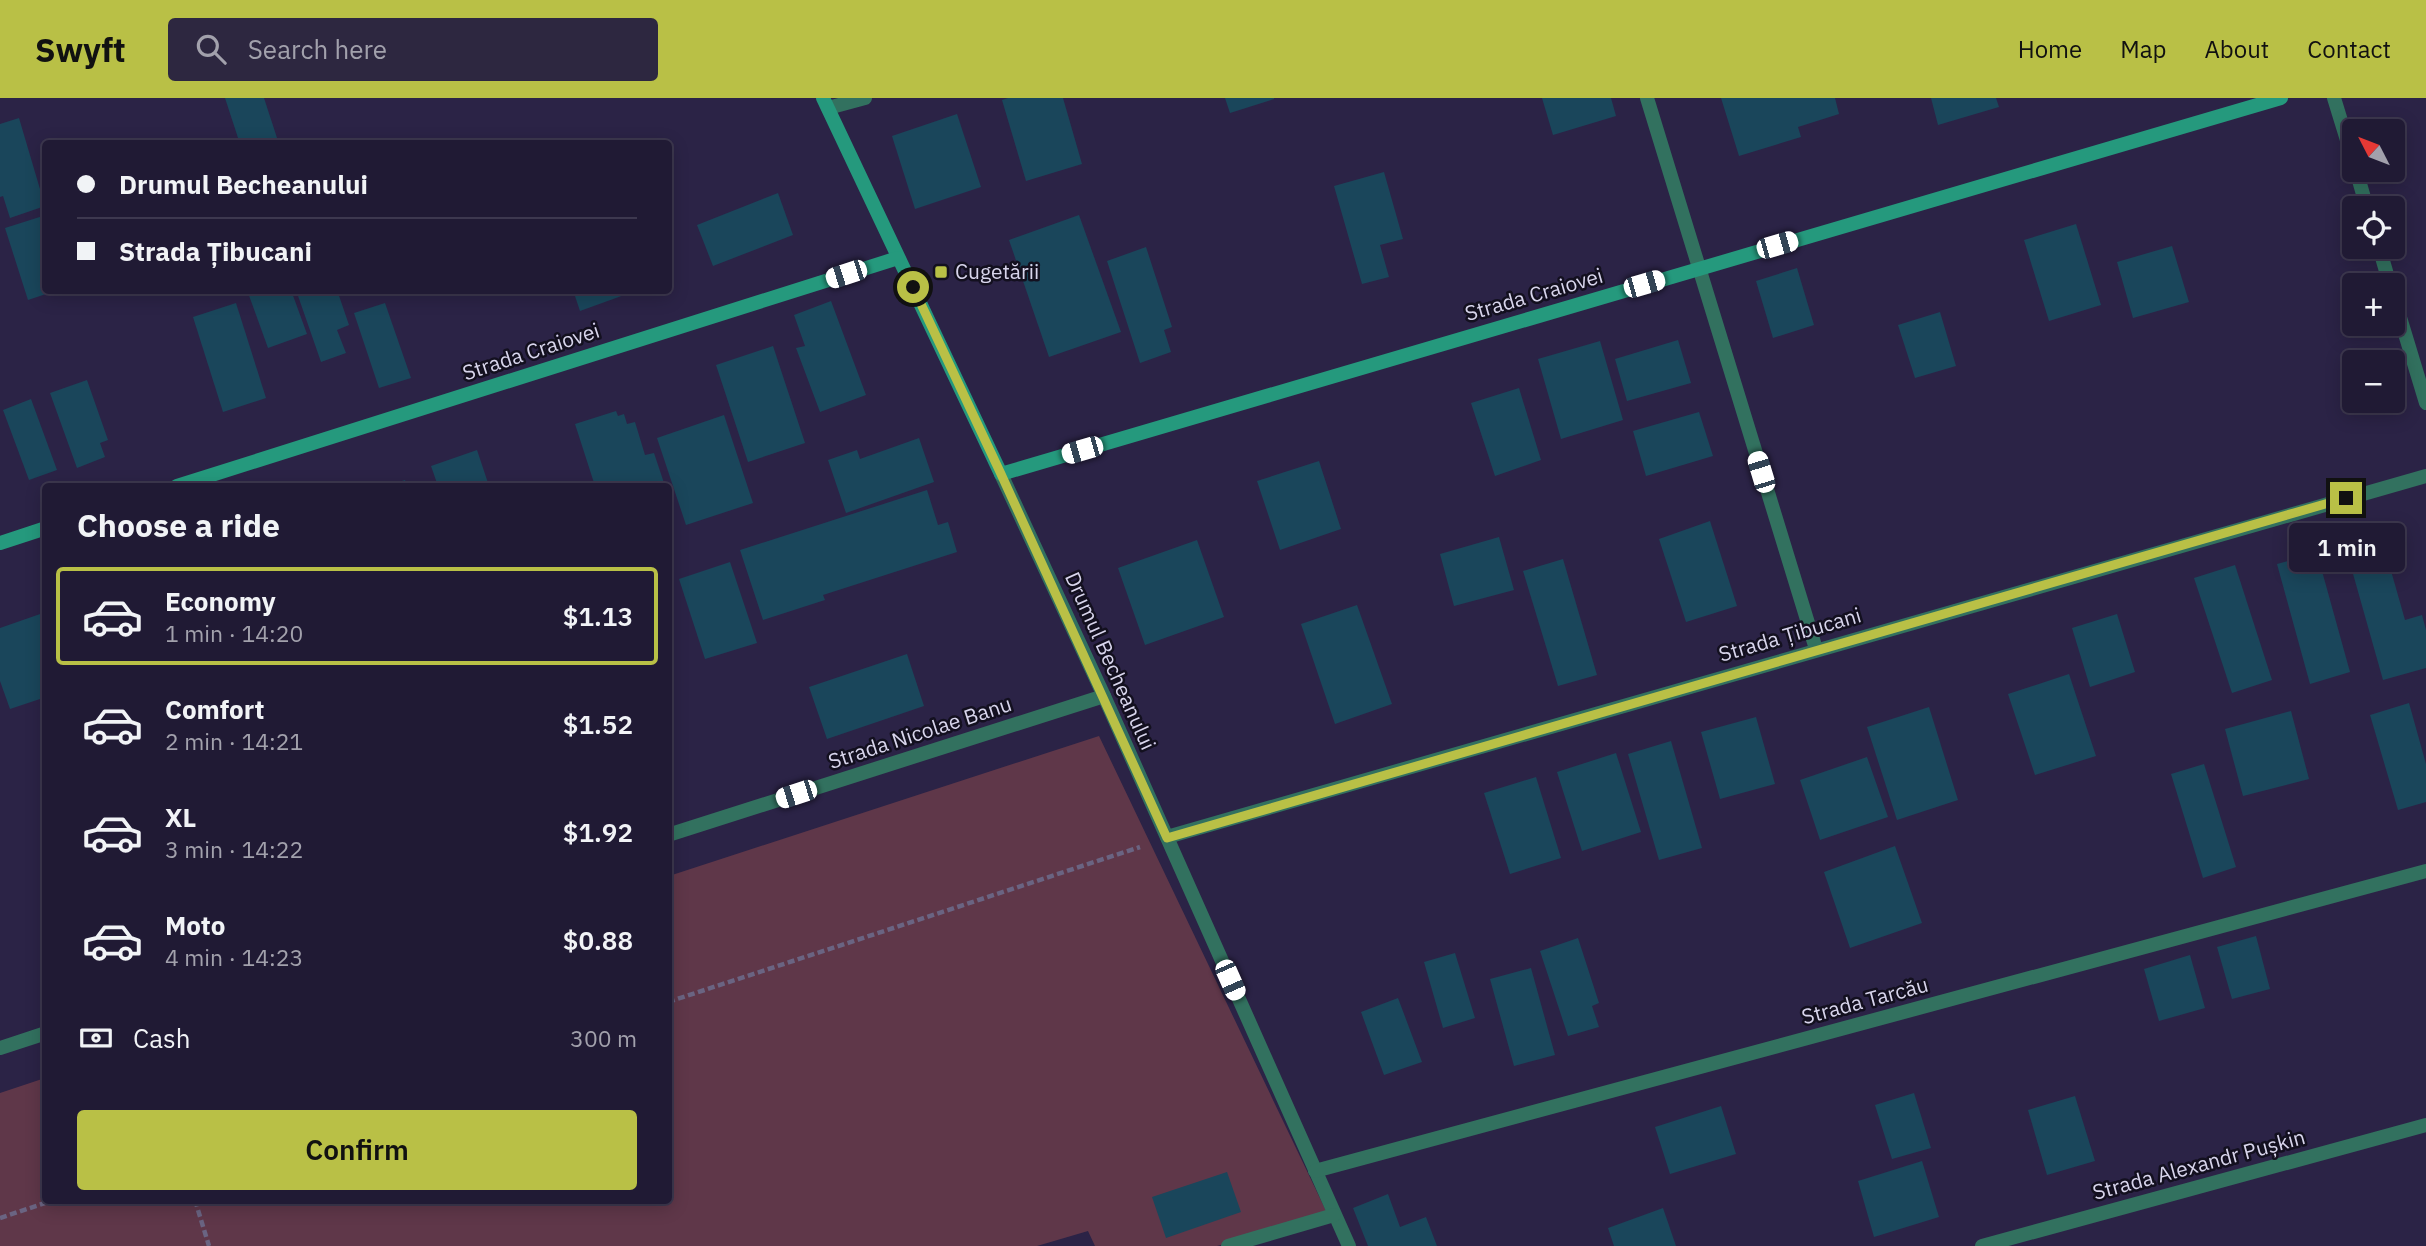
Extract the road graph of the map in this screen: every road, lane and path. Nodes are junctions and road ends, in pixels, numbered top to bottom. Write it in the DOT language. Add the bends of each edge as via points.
graph roads {
  1 [pos="865,98"];
  2 [pos="1647,98"];
  3 [pos="2281,98"];
  4 [pos="2334,98"];
  5 [pos="826,103"];
  6 [pos="2342,124"];
  7 [pos="898,258"];
  8 [pos="1698,268"];
  9 [pos="2405,334"];
  10 [pos="2426,403"];
  11 [pos="1001,474"];
  12 [pos="2426,476"];
  13 [pos="186,483"];
  14 [pos="42,529"];
  15 [pos="0,542"];
  16 [pos="1816,649"];
  17 [pos="1104,696"];
  18 [pos="672,834"];
  19 [pos="1167,838"];
  20 [pos="1122,852"];
  21 [pos="2426,871"];
  22 [pos="672,1001"];
  23 [pos="42,1034"];
  24 [pos="0,1048"];
  25 [pos="2426,1125"];
  26 [pos="1315,1171"];
  27 [pos="42,1204"];
  28 [pos="196,1204"];
  29 [pos="1334,1215"];
  30 [pos="0,1218"];
  31 [pos="209,1246"];
  32 [pos="1228,1246"];
  33 [pos="1349,1246"];
  34 [pos="1982,1246"];
  1 -- 5 [label="street"];
  2 -- 8 [label="street"];
  3 -- 8 [label="street, Strada Craiovei"];
  4 -- 6 [label="street"];
  5 -- 7 [label="street, Drumul Becheanului"];
  7 -- 11 [label="street, Drumul Becheanului"];
  7 -- 13 [label="street, Strada Craiovei"];
  8 -- 11 [label="street, Strada Craiovei"];
  8 -- 16 [label="street"];
  9 -- 10 [label="street"];
  11 -- 17 [label="street, Drumul Becheanului"];
  12 -- 16 [label="street, Strada Țibucani"];
  14 -- 15 [label="street"];
  16 -- 19 [label="street, Strada Țibucani"];
  17 -- 18 [label="street, Strada Nicolae Banu"];
  17 -- 19 [label="street, Drumul Becheanului"];
  19 -- 26 [label="street, Drumul Becheanului"];
  20 -- 22 [label="path"];
  21 -- 26 [label="street, Strada Tarcău"];
  23 -- 24 [label="street"];
  25 -- 34 [label="street, Strada Alexandr Pușkin"];
  26 -- 29 [label="street, Drumul Becheanului"];
  27 -- 30 [label="path"];
  28 -- 31 [label="path"];
  29 -- 32 [label="street"];
  29 -- 33 [label="street, Drumul Becheanului"];
}
